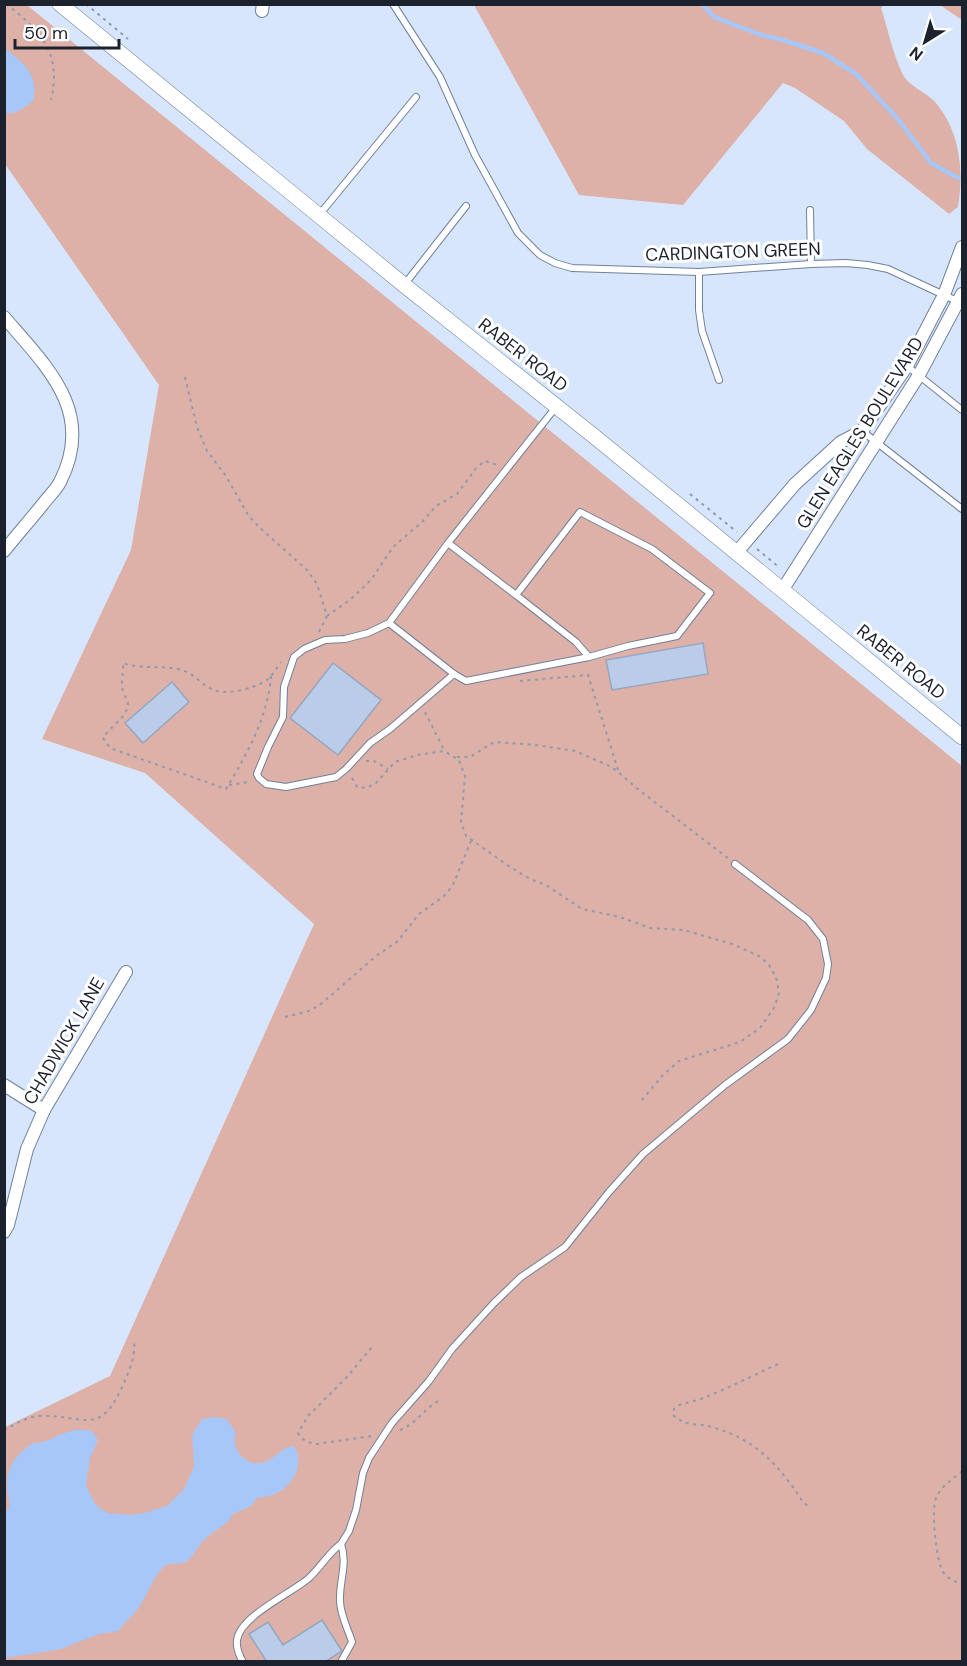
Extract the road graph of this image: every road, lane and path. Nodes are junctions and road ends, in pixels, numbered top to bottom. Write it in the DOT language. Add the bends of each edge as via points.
graph roads {
  1 [pos="6,4"];
  2 [pos="60,4"];
  3 [pos="393,4"];
  4 [pos="416,97"];
  5 [pos="51,100"];
  6 [pos="466,206"];
  7 [pos="810,210"];
  8 [pos="318,216"];
  9 [pos="963,247"];
  10 [pos="810,264"];
  11 [pos="699,272"];
  12 [pos="404,285"];
  13 [pos="944,295"];
  14 [pos="962,300"];
  15 [pos="4,317"];
  16 [pos="907,366"];
  17 [pos="919,375"];
  18 [pos="185,377"];
  19 [pos="719,380"];
  20 [pos="556,406"];
  21 [pos="963,410"];
  22 [pos="862,431"];
  23 [pos="876,443"];
  24 [pos="505,473"];
  25 [pos="963,509"];
  26 [pos="448,543"];
  27 [pos="4,550"];
  28 [pos="737,552"];
  29 [pos="783,589"];
  30 [pos="516,595"];
  31 [pos="327,616"];
  32 [pos="389,623"];
  33 [pos="314,638"];
  34 [pos="589,657"];
  35 [pos="282,661"];
  36 [pos="454,674"];
  37 [pos="271,676"];
  38 [pos="519,681"];
  39 [pos="421,701"];
  40 [pos="963,737"];
  41 [pos="444,751"];
  42 [pos="365,760"];
  43 [pos="388,769"];
  44 [pos="619,773"];
  45 [pos="352,774"];
  46 [pos="261,780"];
  47 [pos="229,784"];
  48 [pos="471,841"];
  49 [pos="735,864"];
  50 [pos="126,972"];
  51 [pos="285,1017"];
  52 [pos="4,1085"];
  53 [pos="641,1101"];
  54 [pos="44,1110"];
  55 [pos="4,1232"];
  56 [pos="134,1341"];
  57 [pos="372,1347"];
  58 [pos="778,1364"];
  59 [pos="438,1401"];
  60 [pos="4,1430"];
  61 [pos="384,1434"];
  62 [pos="963,1471"];
  63 [pos="809,1507"];
  64 [pos="341,1544"];
  65 [pos="963,1584"];
  66 [pos="243,1662"];
  67 [pos="341,1662"];
  1 -- 5 [label="path" via="48,46 55,79"];
  2 -- 8 [label="street, RABER ROAD"];
  3 -- 11 [label="lane, CARDINGTON GREEN" via="440,77 486,176 528,245 548,259 572,268"];
  4 -- 8 [label="lane"];
  6 -- 12 [label="lane"];
  7 -- 10 [label="lane"];
  8 -- 12 [label="street, RABER ROAD"];
  9 -- 13 [label="street, GLEN EAGLES BOULEVARD"];
  10 -- 11 [label="lane, CARDINGTON GREEN"];
  10 -- 13 [label="lane, CARDINGTON GREEN" via="846,263 888,269"];
  11 -- 19 [label="lane" via="702,331"];
  12 -- 20 [label="street, RABER ROAD"];
  13 -- 14 [label="lane, CARDINGTON GREEN"];
  13 -- 16 [label="street, GLEN EAGLES BOULEVARD"];
  14 -- 17 [label="street, GLEN EAGLES BOULEVARD"];
  15 -- 27 [label="street" via="52,374 70,409 74,432 68,464 59,484"];
  16 -- 17 [label="lane"];
  16 -- 22 [label="street, GLEN EAGLES BOULEVARD"];
  17 -- 21 [label="lane"];
  17 -- 23 [label="street, GLEN EAGLES BOULEVARD"];
  18 -- 31 [label="path" via="207,451 248,515 308,571 317,584"];
  20 -- 24 [label="lane"];
  20 -- 28 [label="street, RABER ROAD"];
  22 -- 23 [label="lane"];
  22 -- 28 [label="street, GLEN EAGLES BOULEVARD" via="841,442 795,484"];
  23 -- 25 [label="lane"];
  23 -- 29 [label="street, GLEN EAGLES BOULEVARD"];
  24 -- 26 [label="lane"];
  24 -- 31 [label="path" via="496,464 485,461 477,467 457,494 436,506 393,547 371,580"];
  26 -- 30 [label="lane"];
  26 -- 32 [label="lane"];
  28 -- 29 [label="street, RABER ROAD"];
  29 -- 40 [label="street, RABER ROAD"];
  30 -- 34 [label="lane" via="576,642"];
  30 -- 34 [label="lane" via="580,512 652,549 710,592 677,636"];
  31 -- 33 [label="path"];
  32 -- 36 [label="lane"];
  32 -- 46 [label="lane" via="345,639 325,640 294,657 284,687 283,717 258,774"];
  34 -- 36 [label="lane" via="466,681"];
  35 -- 37 [label="path"];
  36 -- 39 [label="lane"];
  37 -- 47 [label="path" via="270,697 257,731"];
  37 -- 47 [label="path" via="238,690 217,691 182,670 136,668 123,663 121,680 127,711 103,738 110,748 220,788 226,789"];
  38 -- 44 [label="path" via="588,675"];
  39 -- 41 [label="path"];
  39 -- 46 [label="lane" via="336,777 286,788"];
  41 -- 43 [label="path" via="395,762"];
  41 -- 44 [label="path" via="470,757 494,742 545,746 575,751 612,766"];
  41 -- 48 [label="path" via="459,760 465,776 461,822"];
  42 -- 43 [label="path"];
  43 -- 45 [label="path" via="366,788 357,788"];
  44 -- 49 [label="path"];
  46 -- 47 [label="path"];
  48 -- 51 [label="path" via="453,885 419,914 398,941 321,1004"];
  48 -- 53 [label="path" via="582,909 650,928 684,930 732,944 769,965 779,993 760,1028 740,1042 679,1061"];
  49 -- 61 [label="lane" via="808,920 823,939 828,964 826,978 811,1010 788,1039 712,1096 631,1166 565,1247 521,1277 494,1303"];
  50 -- 54 [label="street, CHADWICK LANE"];
  52 -- 54 [label="street"];
  54 -- 55 [label="street, CHADWICK LANE" via="27,1149"];
  56 -- 60 [label="path" via="126,1376 105,1416 78,1420 37,1416"];
  57 -- 61 [label="path" via="308,1416 298,1433 302,1439 317,1444"];
  58 -- 63 [label="path" via="679,1405 673,1415 686,1424 711,1427 747,1441 773,1463"];
  59 -- 61 [label="path" via="404,1429"];
  61 -- 64 [label="lane" via="363,1473 350,1531"];
  62 -- 65 [label="path" via="936,1497 934,1510 942,1569 955,1582"];
  64 -- 66 [label="lane" via="309,1578 240,1630 238,1652"];
  64 -- 67 [label="lane" via="345,1556 341,1611 352,1642"];
}
